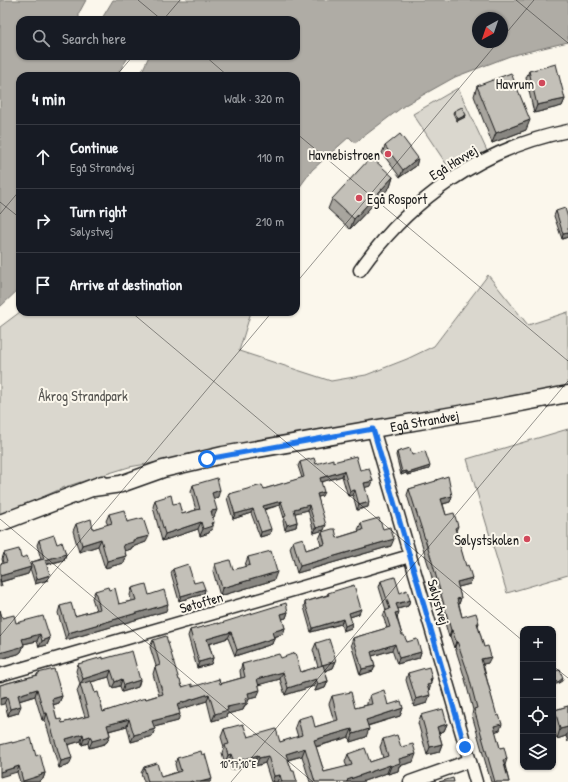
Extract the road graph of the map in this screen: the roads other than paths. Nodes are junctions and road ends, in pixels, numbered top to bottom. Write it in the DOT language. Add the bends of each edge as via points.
graph roads {
  1 [pos="568,131"];
  2 [pos="360,270"];
  3 [pos="568,394"];
  4 [pos="373,429"];
  5 [pos="0,523"];
  6 [pos="410,556"];
  7 [pos="0,675"];
  8 [pos="469,761"];
  9 [pos="410,782"];
  10 [pos="476,782"];
  1 -- 2 [label="street, Egå Havvej" via="514,146 481,161 453,178 399,222"];
  3 -- 4 [label="street, Egå Strandvej"];
  4 -- 5 [label="street, Egå Strandvej" via="119,476"];
  4 -- 6 [label="street, Sølystvej"];
  6 -- 7 [label="street, Søtoften"];
  6 -- 8 [label="street, Sølystvej"];
  8 -- 9 [label="street"];
  8 -- 10 [label="street, Sølystvej"];
}
